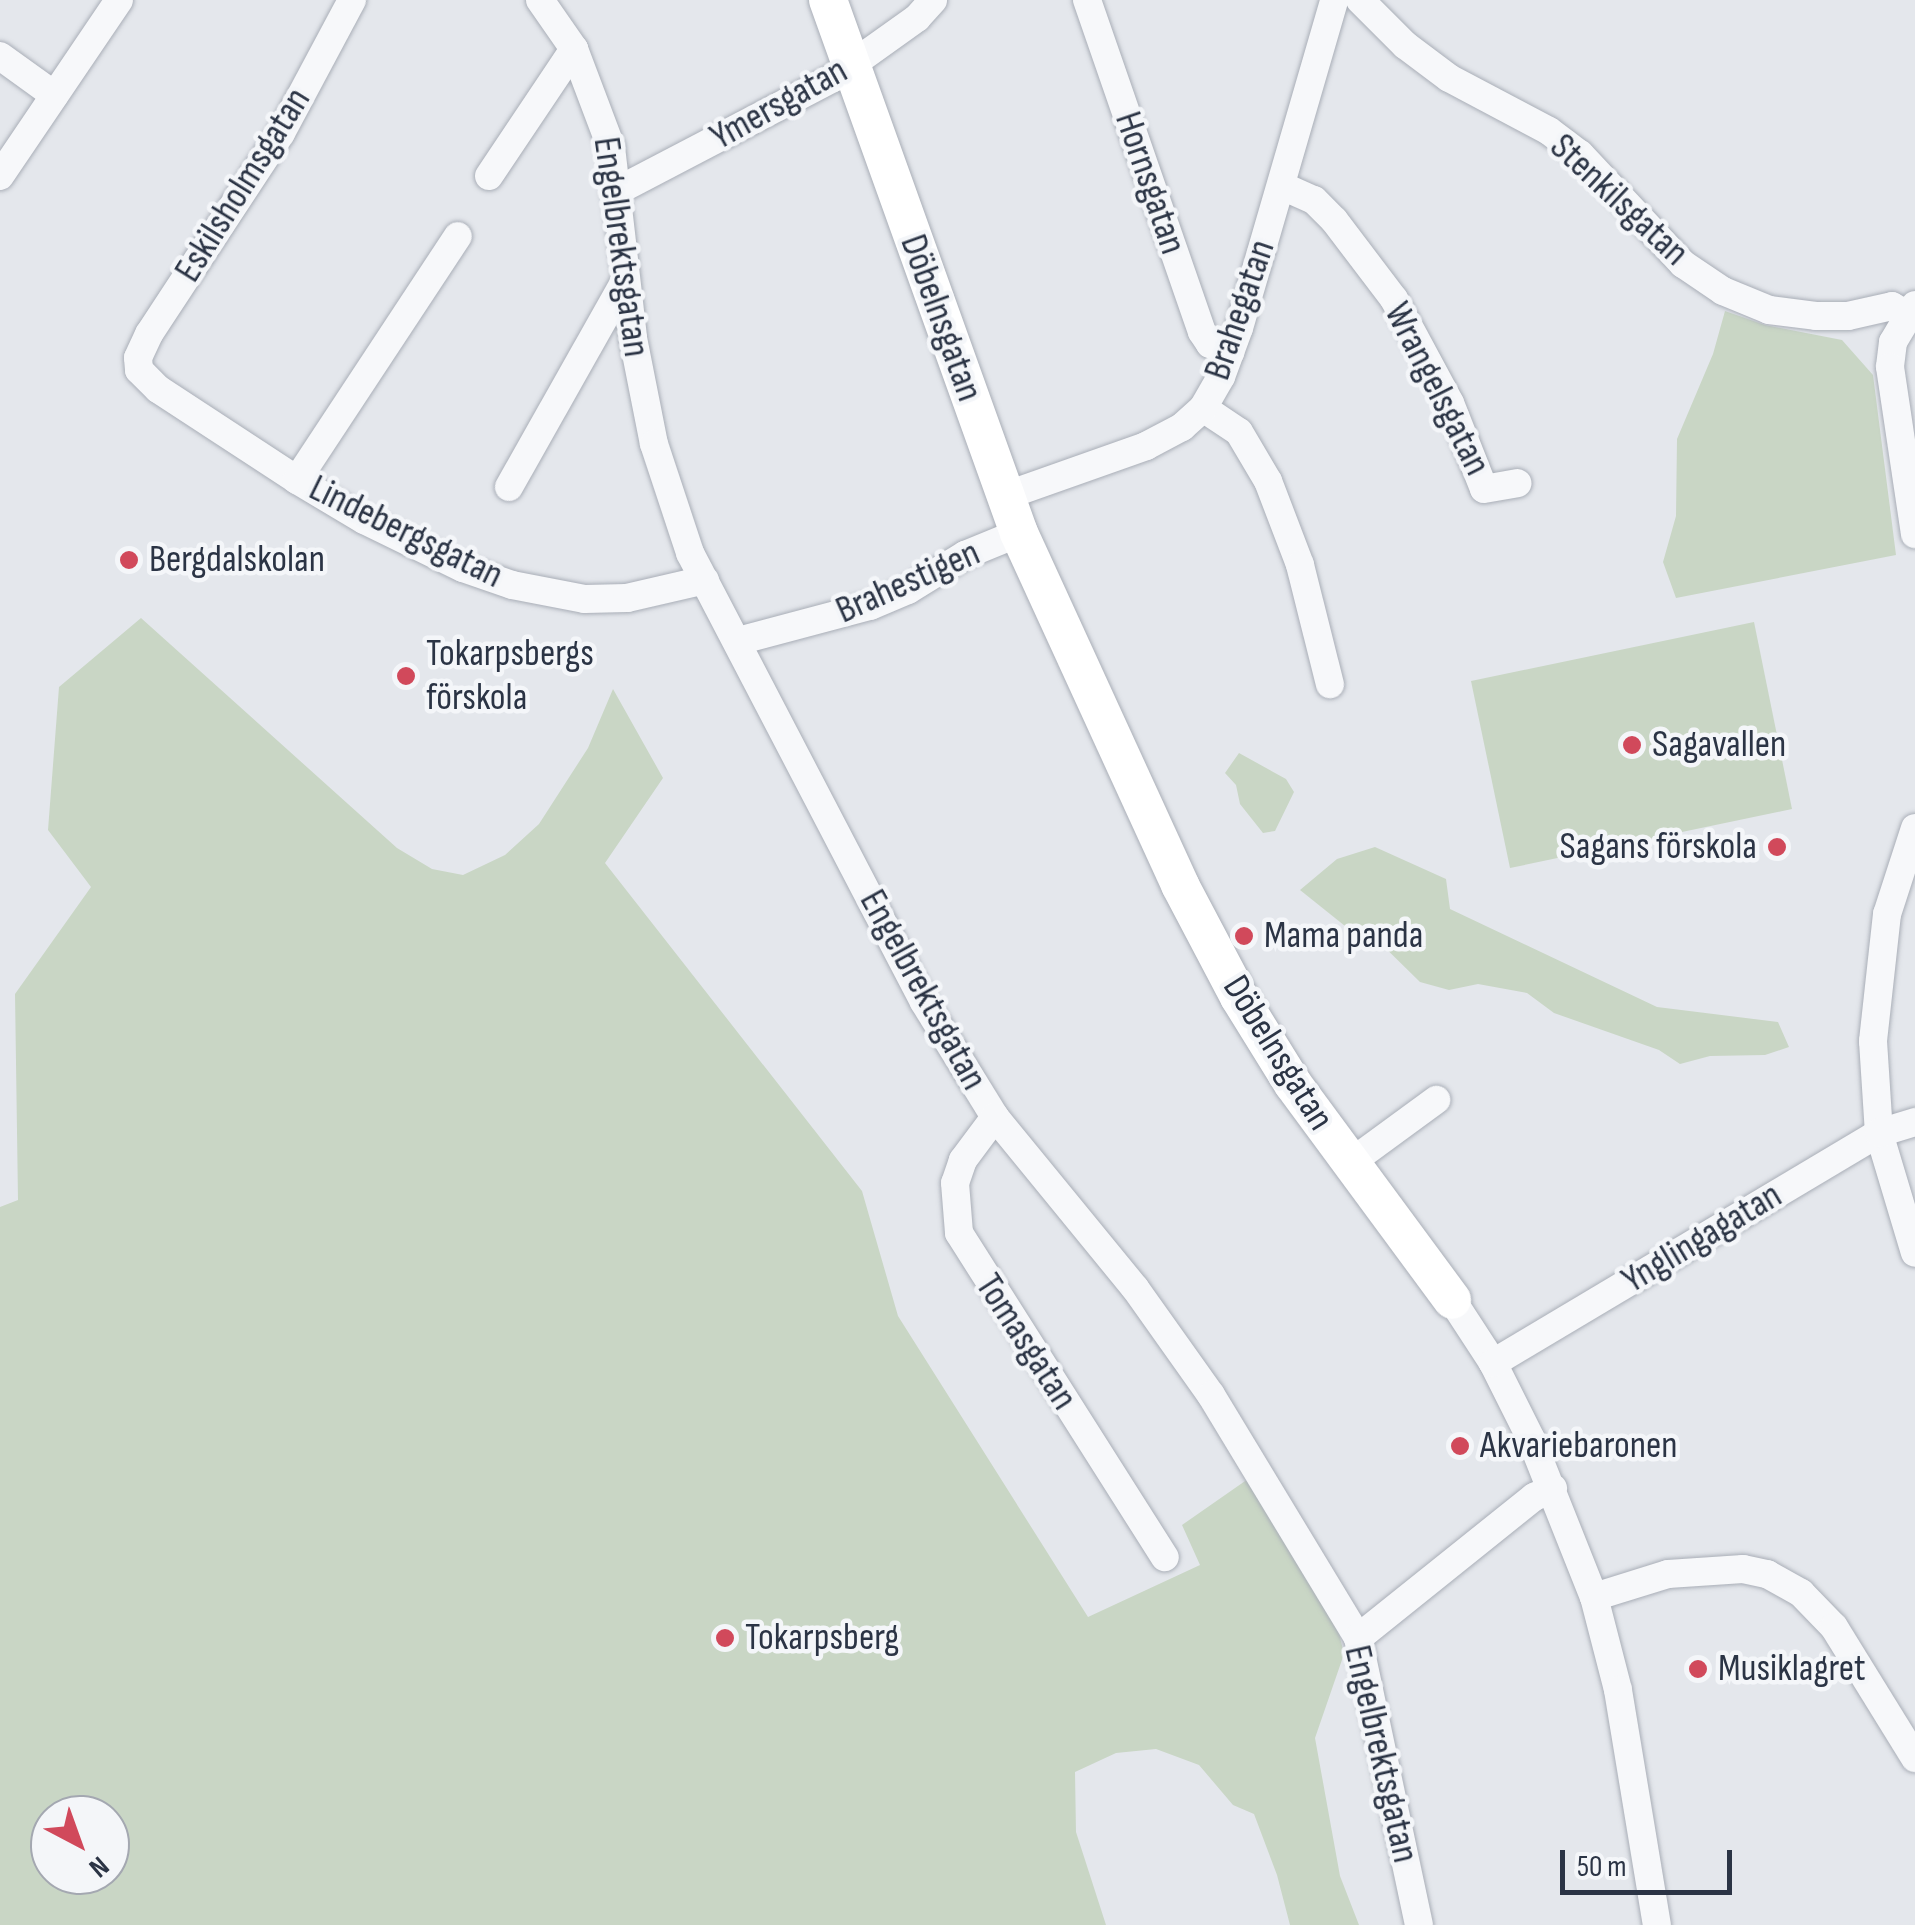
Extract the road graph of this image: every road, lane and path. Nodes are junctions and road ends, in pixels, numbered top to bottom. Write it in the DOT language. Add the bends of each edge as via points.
graph roads {
  1 [pos="119,0"];
  2 [pos="352,0"];
  3 [pos="540,0"];
  4 [pos="828,0"];
  5 [pos="933,0"];
  6 [pos="1087,0"];
  7 [pos="1334,0"];
  8 [pos="1360,0"];
  9 [pos="574,49"];
  10 [pos="0,56"];
  11 [pos="850,66"];
  12 [pos="54,95"];
  13 [pos="0,176"];
  14 [pos="489,176"];
  15 [pos="1282,186"];
  16 [pos="615,192"];
  17 [pos="458,236"];
  18 [pos="624,282"];
  19 [pos="1911,310"];
  20 [pos="1230,352"];
  21 [pos="139,370"];
  22 [pos="1203,408"];
  23 [pos="298,480"];
  24 [pos="1517,483"];
  25 [pos="508,487"];
  26 [pos="1005,496"];
  27 [pos="1019,534"];
  28 [pos="1915,534"];
  29 [pos="705,580"];
  30 [pos="738,641"];
  31 [pos="1330,684"];
  32 [pos="1915,828"];
  33 [pos="1436,1100"];
  34 [pos="995,1116"];
  35 [pos="1915,1122"];
  36 [pos="1879,1133"];
  37 [pos="1350,1163"];
  38 [pos="1915,1253"];
  39 [pos="1452,1300"];
  40 [pos="1494,1363"];
  41 [pos="1553,1488"];
  42 [pos="1165,1557"];
  43 [pos="1594,1596"];
  44 [pos="1358,1638"];
  45 [pos="1915,1758"];
  46 [pos="1419,1925"];
  47 [pos="1657,1925"];
  1 -- 12 [label="street"];
  2 -- 21 [label="street, Eskilsholmsgatan" via="281,133 149,334"];
  3 -- 9 [label="street, Engelbrektsgatan"];
  4 -- 11 [label="street, Döbelnsgatan"];
  5 -- 11 [label="street, Ymersgatan"];
  6 -- 20 [label="street, Hornsgatan" via="1202,332 1210,344"];
  7 -- 15 [label="street, Brahegatan"];
  8 -- 19 [label="street, Stenkilsgatan" via="1449,78 1580,154 1684,264 1724,291 1769,310 1816,316 1892,306"];
  9 -- 14 [label="street"];
  9 -- 16 [label="street, Engelbrektsgatan" via="612,146"];
  10 -- 12 [label="street"];
  11 -- 16 [label="street, Ymersgatan"];
  11 -- 26 [label="street, Döbelnsgatan"];
  12 -- 13 [label="street"];
  15 -- 20 [label="street, Brahegatan"];
  15 -- 24 [label="street, Wrangelsgatan" via="1314,200 1334,220 1394,298 1444,390 1484,489"];
  16 -- 18 [label="street, Engelbrektsgatan"];
  17 -- 23 [label="street"];
  18 -- 25 [label="street"];
  18 -- 29 [label="street, Engelbrektsgatan" via="654,444"];
  19 -- 28 [label="street" via="1893,342 1890,367"];
  20 -- 22 [label="street, Brahegatan"];
  21 -- 23 [label="street, Lindebergsgatan" via="158,390"];
  22 -- 26 [label="street, Brahegatan" via="1146,446"];
  22 -- 31 [label="street" via="1239,432 1268,482 1300,565"];
  23 -- 29 [label="street, Lindebergsgatan" via="426,550 512,584 584,600 627,598"];
  26 -- 27 [label="street, Döbelnsgatan"];
  27 -- 30 [label="street, Brahestigen" via="870,606"];
  27 -- 37 [label="street, Döbelnsgatan" via="1180,886 1248,1012"];
  29 -- 30 [label="street, Engelbrektsgatan"];
  30 -- 34 [label="street, Engelbrektsgatan" via="924,1002"];
  32 -- 36 [label="street" via="1887,914 1877,981"];
  33 -- 37 [label="street"];
  34 -- 42 [label="street, Tomasgatan" via="954,1183 959,1233"];
  34 -- 44 [label="street, Engelbrektsgatan" via="1136,1288 1211,1396"];
  35 -- 36 [label="street, Ynglingagatan"];
  36 -- 38 [label="street"];
  36 -- 40 [label="street, Ynglingagatan"];
  37 -- 39 [label="street, Döbelnsgatan"];
  39 -- 40 [label="street, Döbelnsgatan"];
  40 -- 41 [label="street, Döbelnsgatan"];
  41 -- 43 [label="street, Döbelnsgatan"];
  41 -- 44 [label="street"];
  43 -- 45 [label="street" via="1687,1572 1767,1574 1801,1594 1834,1627"];
  43 -- 47 [label="street, Döbelnsgatan" via="1618,1690"];
  44 -- 46 [label="street, Engelbrektsgatan"];
}
